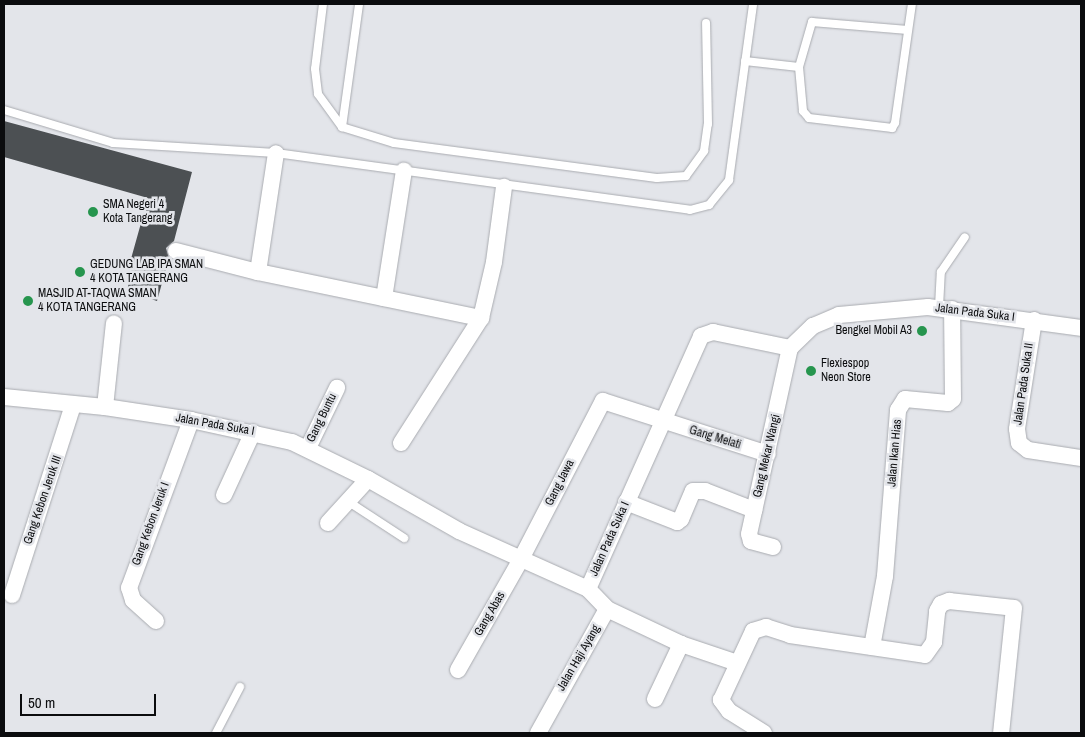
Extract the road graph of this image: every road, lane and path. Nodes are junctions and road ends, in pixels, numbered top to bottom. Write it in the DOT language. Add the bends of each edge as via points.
graph roads {
  1 [pos="323,4"];
  2 [pos="358,4"];
  3 [pos="753,4"];
  4 [pos="912,4"];
  5 [pos="706,23"];
  6 [pos="908,30"];
  7 [pos="746,61"];
  8 [pos="799,67"];
  9 [pos="4,110"];
  10 [pos="342,127"];
  11 [pos="276,153"];
  12 [pos="404,171"];
  13 [pos="504,187"];
  14 [pos="966,237"];
  15 [pos="176,251"];
  16 [pos="258,272"];
  17 [pos="384,298"];
  18 [pos="945,308"];
  19 [pos="481,318"];
  20 [pos="1034,320"];
  21 [pos="114,323"];
  22 [pos="1081,328"];
  23 [pos="790,348"];
  24 [pos="336,388"];
  25 [pos="4,397"];
  26 [pos="73,405"];
  27 [pos="106,407"];
  28 [pos="599,408"];
  29 [pos="191,420"];
  30 [pos="661,422"];
  31 [pos="253,432"];
  32 [pos="401,443"];
  33 [pos="308,448"];
  34 [pos="768,454"];
  35 [pos="1081,458"];
  36 [pos="368,479"];
  37 [pos="224,495"];
  38 [pos="349,502"];
  39 [pos="626,502"];
  40 [pos="754,510"];
  41 [pos="328,523"];
  42 [pos="404,538"];
  43 [pos="773,547"];
  44 [pos="521,559"];
  45 [pos="588,589"];
  46 [pos="12,595"];
  47 [pos="607,609"];
  48 [pos="156,621"];
  49 [pos="681,644"];
  50 [pos="872,647"];
  51 [pos="737,663"];
  52 [pos="458,670"];
  53 [pos="240,687"];
  54 [pos="655,699"];
  55 [pos="746,728"];
  56 [pos="216,733"];
  57 [pos="538,733"];
  58 [pos="764,733"];
  59 [pos="1002,733"];
  1 -- 10 [label="lane" via="315,69 318,94"];
  2 -- 10 [label="lane"];
  3 -- 7 [label="lane"];
  4 -- 6 [label="lane"];
  5 -- 10 [label="lane" via="708,124 704,151 686,176 657,178 394,143"];
  6 -- 8 [label="lane" via="812,22"];
  6 -- 8 [label="lane" via="892,128 809,118 803,111"];
  7 -- 8 [label="lane"];
  7 -- 13 [label="lane" via="729,180 709,205 690,210"];
  9 -- 11 [label="lane" via="113,143"];
  11 -- 12 [label="lane"];
  11 -- 16 [label="street"];
  12 -- 13 [label="lane"];
  12 -- 17 [label="street"];
  13 -- 19 [label="street" via="494,262"];
  14 -- 18 [label="lane" via="944,266"];
  15 -- 16 [label="street"];
  16 -- 17 [label="street"];
  17 -- 19 [label="street"];
  18 -- 20 [label="street, Jalan Pada Suka I"];
  18 -- 23 [label="street, Jalan Pada Suka I" via="839,315 813,326"];
  18 -- 50 [label="street, Jalan Ikan Hias" via="953,399 948,403 905,399 898,410 885,576"];
  19 -- 32 [label="street"];
  20 -- 22 [label="street, Jalan Pada Suka I"];
  20 -- 35 [label="street, Jalan Pada Suka II" via="1017,429 1019,443 1028,450"];
  21 -- 27 [label="street"];
  23 -- 30 [label="street, Jalan Pada Suka I" via="713,332 701,336"];
  23 -- 34 [label="street, Gang Mekar Wangi"];
  24 -- 33 [label="street, Gang Buntu"];
  25 -- 26 [label="street, Jalan Pada Suka I"];
  26 -- 27 [label="street, Jalan Pada Suka I"];
  26 -- 46 [label="street, Gang Kebon Jeruk III"];
  27 -- 29 [label="street, Jalan Pada Suka I"];
  28 -- 30 [label="street, Gang Melati" via="603,401 610,401"];
  28 -- 44 [label="street, Gang Jawa"];
  29 -- 31 [label="street, Jalan Pada Suka I"];
  29 -- 48 [label="street, Gang Kebon Jeruk I" via="129,588 133,600"];
  30 -- 34 [label="street, Gang Melati"];
  30 -- 39 [label="street, Jalan Pada Suka I"];
  31 -- 33 [label="street, Jalan Pada Suka I"];
  31 -- 37 [label="street"];
  33 -- 36 [label="street, Jalan Pada Suka I"];
  34 -- 40 [label="street, Gang Mekar Wangi"];
  36 -- 38 [label="street"];
  36 -- 44 [label="street, Jalan Pada Suka I" via="459,531"];
  38 -- 41 [label="street"];
  38 -- 42 [label="lane"];
  39 -- 40 [label="street" via="677,522 693,491 705,491"];
  39 -- 45 [label="street, Jalan Pada Suka I"];
  40 -- 43 [label="street, Gang Mekar Wangi" via="749,539"];
  44 -- 45 [label="street, Jalan Pada Suka I"];
  44 -- 52 [label="street, Gang Abas"];
  45 -- 47 [label="street"];
  47 -- 49 [label="street"];
  47 -- 57 [label="street, Jalan Haji Ayang"];
  49 -- 51 [label="street"];
  49 -- 54 [label="street"];
  50 -- 51 [label="street" via="759,627 753,631"];
  50 -- 59 [label="street" via="925,655 934,642 940,604 949,601 1014,608"];
  51 -- 55 [label="street" via="721,700"];
  53 -- 56 [label="lane"];
  55 -- 58 [label="street"];
}
